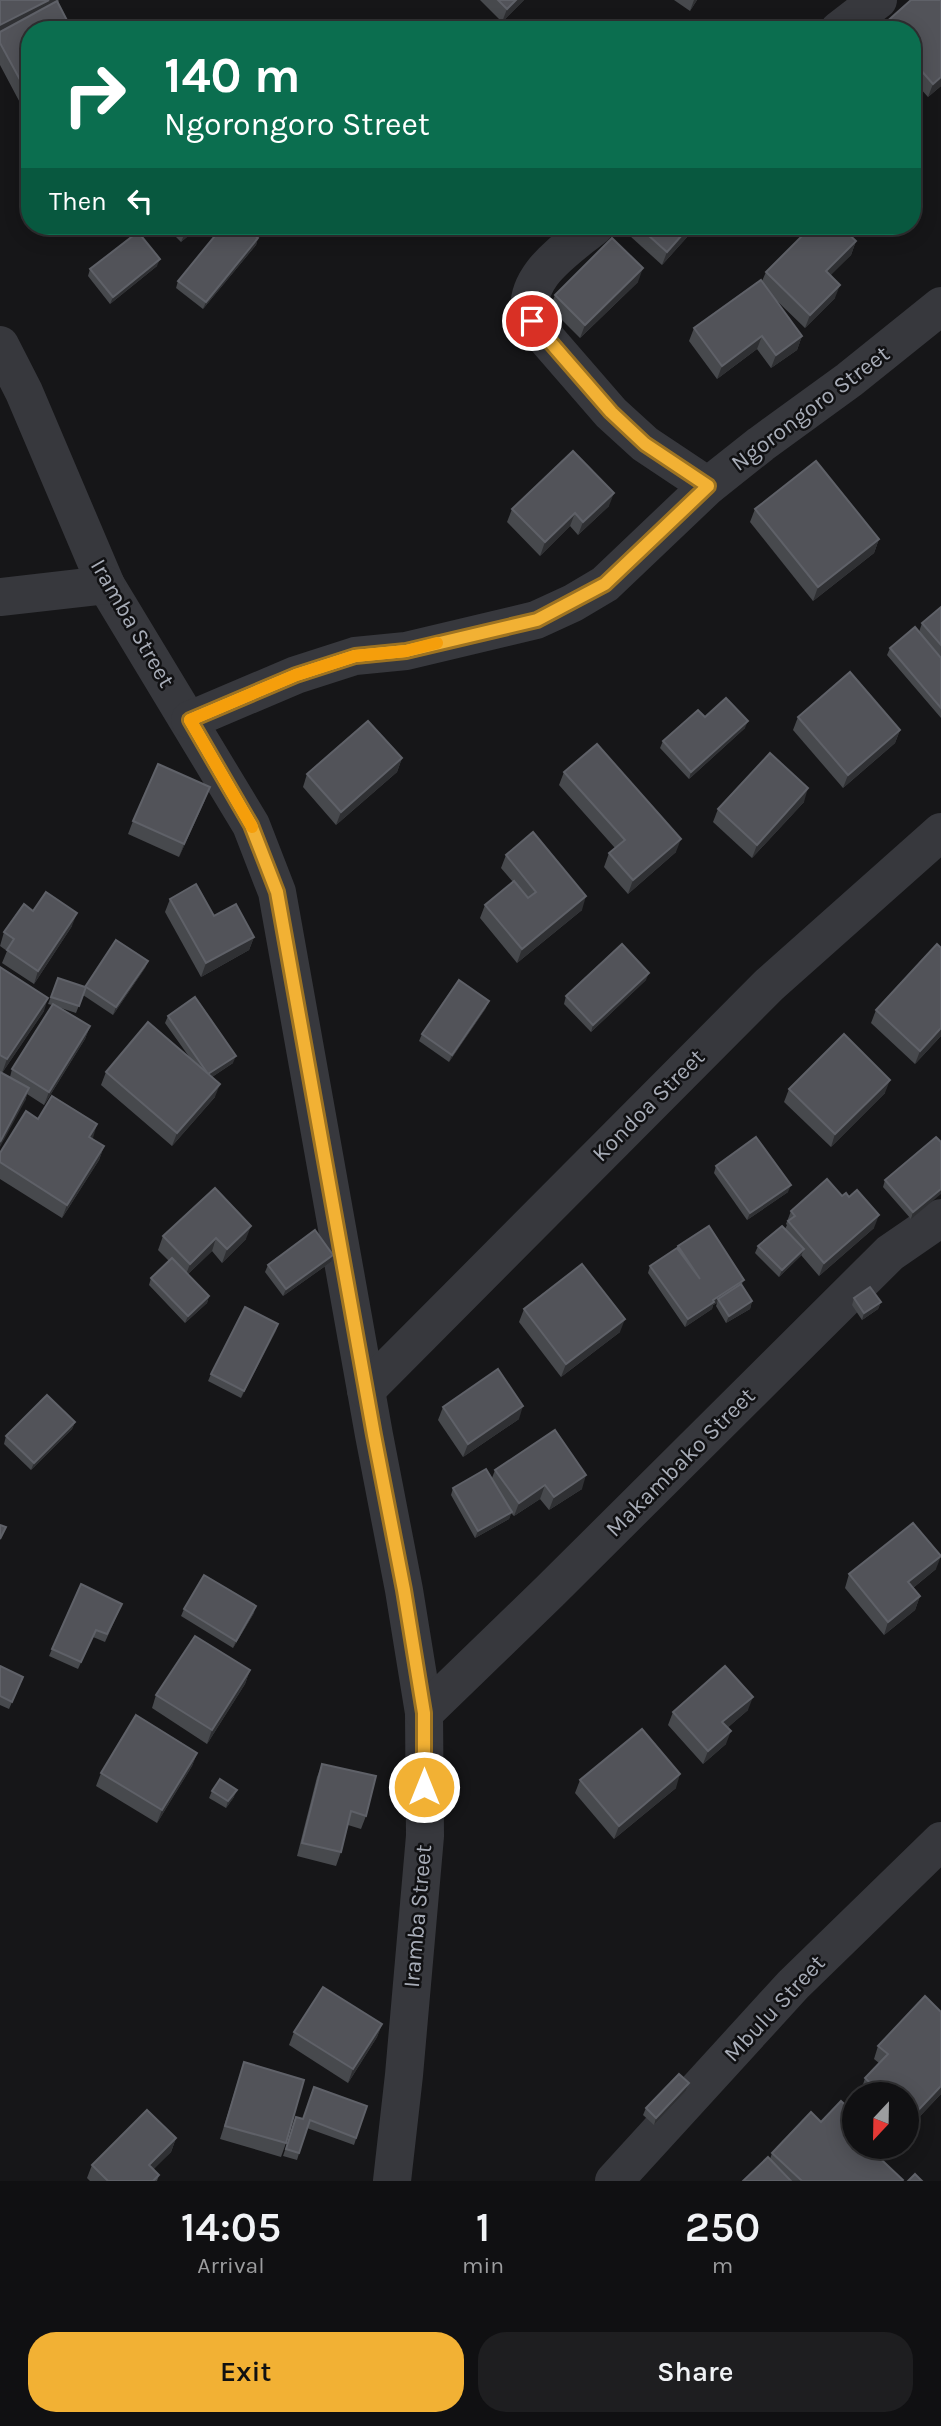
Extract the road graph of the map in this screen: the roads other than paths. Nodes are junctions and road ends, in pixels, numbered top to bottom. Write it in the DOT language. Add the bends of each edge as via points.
graph roads {
  1 [pos="878,0"];
  2 [pos="851,21"];
  3 [pos="585,235"];
  4 [pos="941,306"];
  5 [pos="0,345"];
  6 [pos="708,486"];
  7 [pos="106,585"];
  8 [pos="0,597"];
  9 [pos="190,720"];
  10 [pos="941,832"];
  11 [pos="941,1218"];
  12 [pos="366,1390"];
  13 [pos="424,1713"];
  14 [pos="941,1840"];
  15 [pos="392,2181"];
  16 [pos="614,2181"];
  1 -- 2 [label="street"];
  3 -- 6 [label="street" via="543,271 529,293 527,308 532,321 645,444"];
  4 -- 6 [label="street, Ngorongoro Street"];
  5 -- 7 [label="street, Iramba Street"];
  6 -- 9 [label="street, Ngorongoro Street" via="605,584 537,620 406,651 355,656 296,675"];
  7 -- 8 [label="street"];
  7 -- 9 [label="street, Iramba Street"];
  9 -- 12 [label="street, Iramba Street" via="251,825 277,892"];
  10 -- 12 [label="street, Kondoa Street" via="769,985"];
  11 -- 13 [label="street, Makambako Street" via="890,1253"];
  12 -- 13 [label="street, Iramba Street"];
  13 -- 15 [label="street, Iramba Street" via="425,1836"];
  14 -- 16 [label="street, Mbulu Street" via="793,1985"];
}
